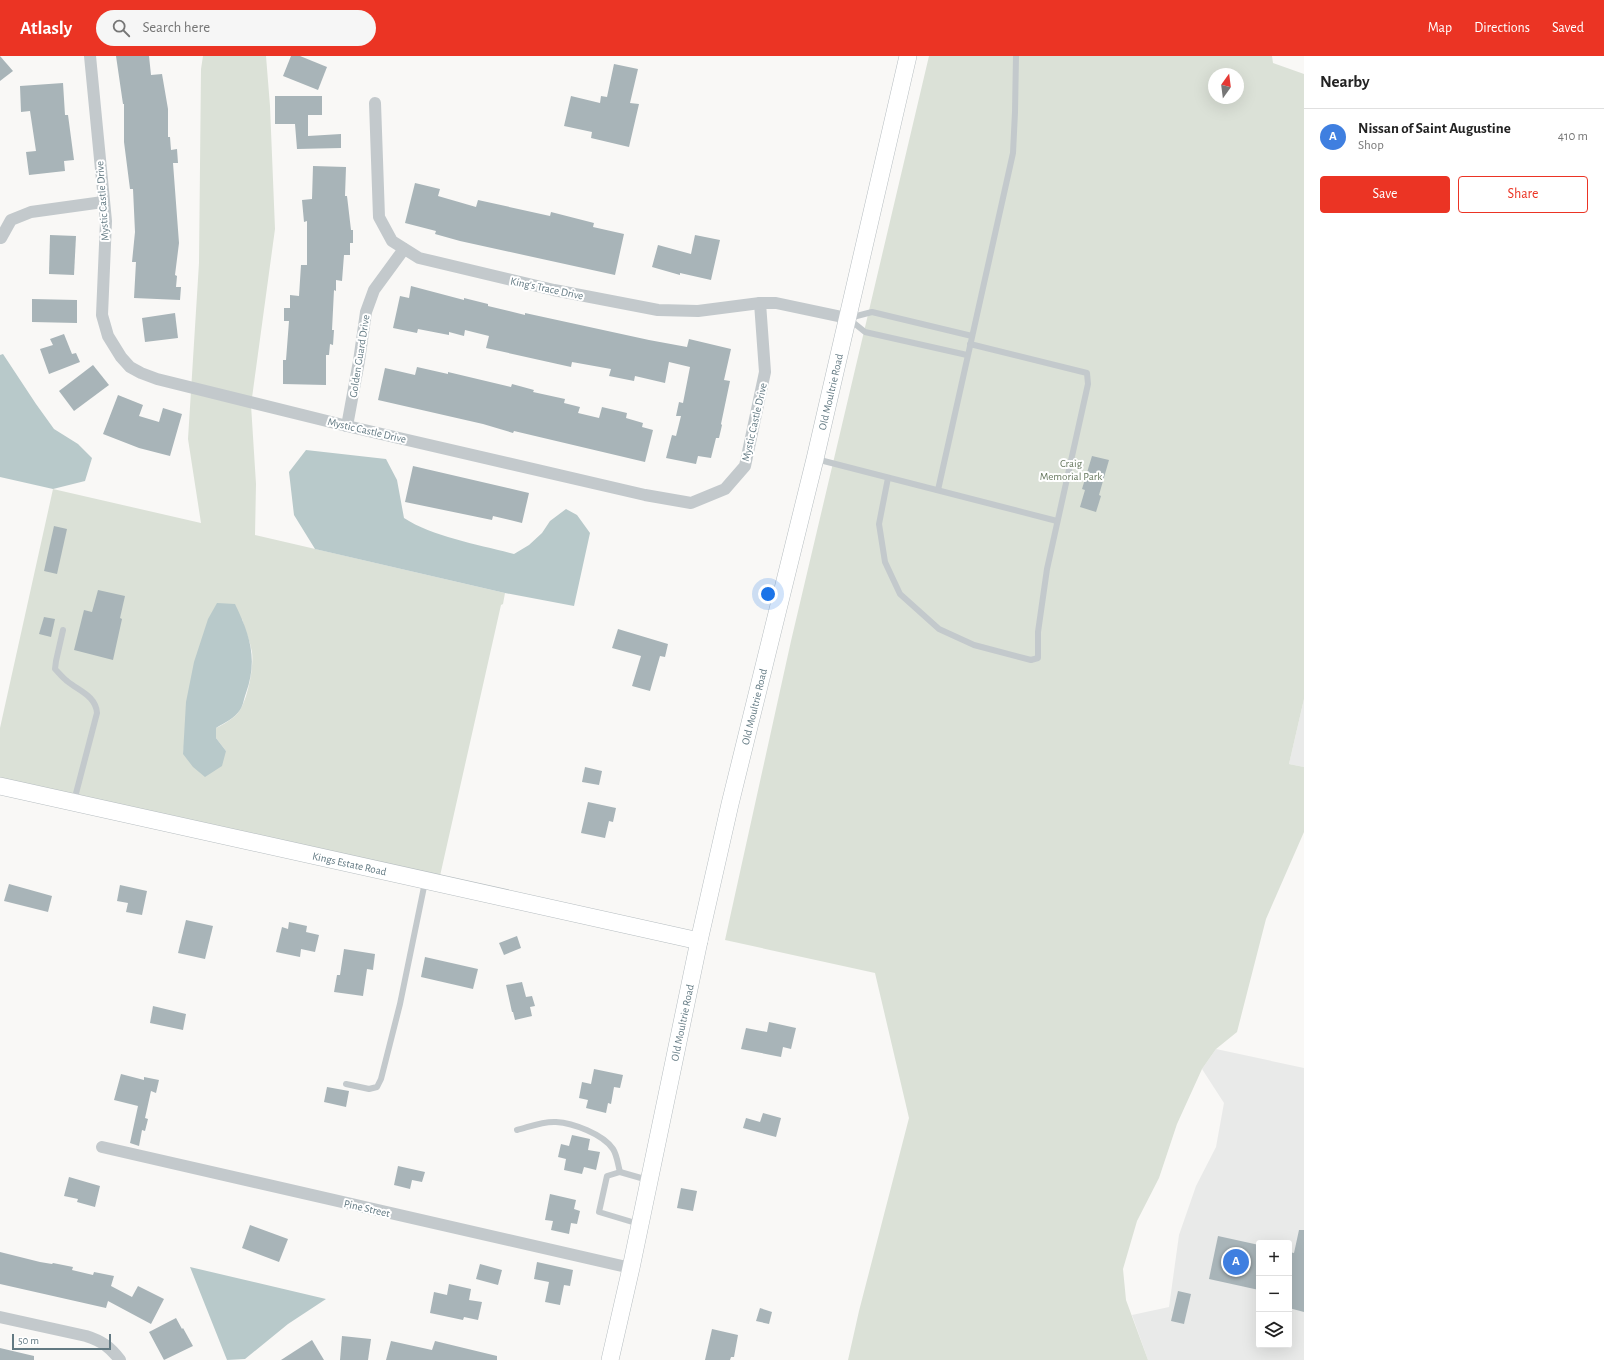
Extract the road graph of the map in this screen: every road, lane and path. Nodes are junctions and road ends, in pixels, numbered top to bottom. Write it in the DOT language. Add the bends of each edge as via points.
graph roads {
  1 [pos="90,56"];
  2 [pos="908,56"];
  3 [pos="1016,56"];
  4 [pos="375,103"];
  5 [pos="103,202"];
  6 [pos="0,238"];
  7 [pos="404,249"];
  8 [pos="760,303"];
  9 [pos="848,318"];
  10 [pos="972,336"];
  11 [pos="970,344"];
  12 [pos="967,355"];
  13 [pos="347,426"];
  14 [pos="815,459"];
  15 [pos="888,478"];
  16 [pos="938,490"];
  17 [pos="1057,521"];
  18 [pos="63,630"];
  19 [pos="0,786"];
  20 [pos="74,803"];
  21 [pos="425,880"];
  22 [pos="699,941"];
  23 [pos="346,1084"];
  24 [pos="517,1130"];
  25 [pos="102,1147"];
  26 [pos="620,1172"];
  27 [pos="649,1180"];
  28 [pos="640,1225"];
  29 [pos="631,1268"];
  30 [pos="0,1317"];
  31 [pos="120,1360"];
  32 [pos="610,1360"];
  1 -- 5 [label="street, Mystic Castle Drive"];
  2 -- 9 [label="main road, Old Moultrie Road"];
  3 -- 10 [label="lane" via="1013,153"];
  4 -- 7 [label="street, King's Trace Drive" via="379,217 392,242"];
  5 -- 6 [label="street" via="31,212 10,220"];
  5 -- 13 [label="street, Mystic Castle Drive" via="106,222 102,315 108,336 130,366 157,379"];
  7 -- 8 [label="street, King's Trace Drive" via="419,258 554,290 658,310 698,310"];
  7 -- 13 [label="street, Golden Guard Drive" via="374,290 366,312"];
  8 -- 9 [label="street, King's Trace Drive" via="776,303"];
  8 -- 13 [label="street, Mystic Castle Drive" via="766,372 745,466 724,489 691,502 645,495"];
  9 -- 10 [label="lane" via="872,312"];
  9 -- 12 [label="lane" via="865,332"];
  9 -- 14 [label="main road, Old Moultrie Road"];
  10 -- 11 [label="lane"];
  11 -- 12 [label="lane"];
  11 -- 17 [label="lane" via="1087,373 1088,384"];
  12 -- 16 [label="lane"];
  14 -- 15 [label="lane"];
  14 -- 22 [label="main road, Old Moultrie Road"];
  15 -- 16 [label="lane"];
  15 -- 17 [label="lane" via="879,524 885,562 900,594 939,629 974,645 1031,660 1038,658 1038,632"];
  16 -- 17 [label="lane"];
  18 -- 20 [label="lane" via="55,669 66,681 87,694 97,709"];
  19 -- 20 [label="main road, Kings Estate Road"];
  20 -- 21 [label="main road, Kings Estate Road"];
  21 -- 22 [label="main road, Kings Estate Road"];
  21 -- 23 [label="lane" via="400,1004 381,1079 377,1087 369,1089"];
  22 -- 27 [label="main road, Old Moultrie Road"];
  24 -- 26 [label="lane" via="556,1122 589,1131 606,1140 614,1150"];
  25 -- 29 [label="street, Pine Street"];
  26 -- 27 [label="lane"];
  26 -- 28 [label="lane" via="607,1176 599,1212"];
  27 -- 28 [label="main road, Old Moultrie Road"];
  28 -- 29 [label="main road, Old Moultrie Road"];
  29 -- 32 [label="main road, Old Moultrie Road"];
  30 -- 31 [label="street" via="100,1340"];
}
